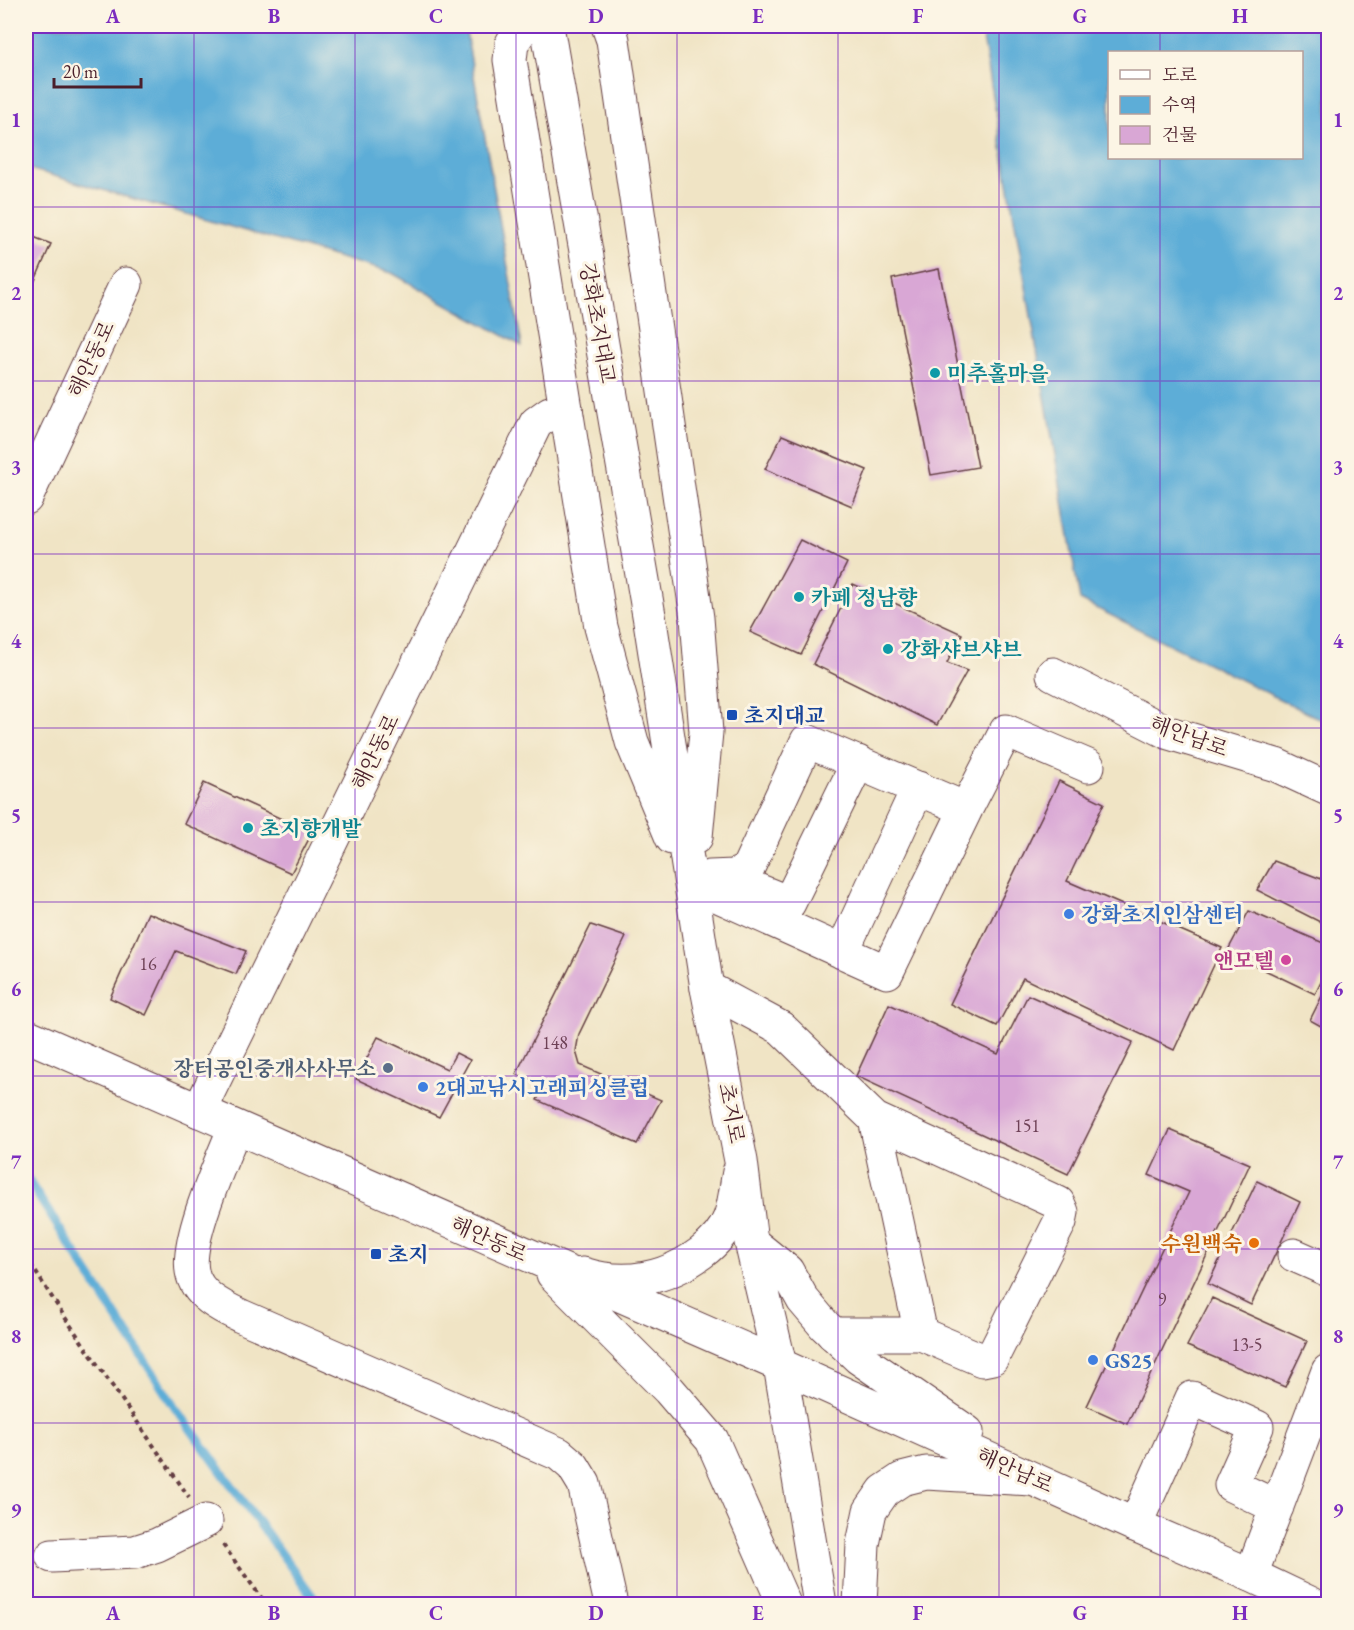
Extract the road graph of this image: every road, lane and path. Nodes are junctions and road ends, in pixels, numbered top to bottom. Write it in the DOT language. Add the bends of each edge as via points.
graph roads {
  1 [pos="524,26"];
  2 [pos="547,26"];
  3 [pos="608,26"];
  4 [pos="126,284"];
  5 [pos="566,409"];
  6 [pos="26,498"];
  7 [pos="650,621"];
  8 [pos="1053,674"];
  9 [pos="858,762"];
  10 [pos="1088,766"];
  11 [pos="918,788"];
  12 [pos="1329,789"];
  13 [pos="966,809"];
  14 [pos="726,877"];
  15 [pos="692,884"];
  16 [pos="842,952"];
  17 [pos="707,988"];
  18 [pos="26,1035"];
  19 [pos="199,1111"];
  20 [pos="875,1119"];
  21 [pos="235,1127"];
  22 [pos="741,1161"];
  23 [pos="751,1242"];
  24 [pos="1294,1255"];
  25 [pos="26,1257"];
  26 [pos="541,1262"];
  27 [pos="1329,1270"];
  28 [pos="833,1334"];
  29 [pos="921,1334"];
  30 [pos="780,1365"];
  31 [pos="1329,1371"];
  32 [pos="1035,1479"];
  33 [pos="1277,1508"];
  34 [pos="206,1521"];
  35 [pos="1135,1525"];
  36 [pos="52,1556"];
  37 [pos="1251,1575"];
  38 [pos="266,1605"];
  39 [pos="611,1605"];
  40 [pos="784,1605"];
  41 [pos="820,1605"];
  42 [pos="860,1605"];
  43 [pos="1311,1605"];
  1 -- 5 [label="main road" via="512,43 510,60"];
  2 -- 7 [label="main road, 강화초지대교"];
  3 -- 15 [label="main road" via="697,618 706,732"];
  4 -- 6 [label="main road, 해안동로"];
  5 -- 15 [label="main road" via="601,627 632,742"];
  5 -- 19 [label="main road, 해안동로" via="550,413 536,423"];
  7 -- 15 [label="main road, 초지로"];
  8 -- 12 [label="main road, 해안남로" via="1169,733 1276,765"];
  9 -- 11 [label="main road"];
  9 -- 14 [label="main road" via="807,741 747,870"];
  9 -- 14 [label="main road" via="789,903"];
  10 -- 13 [label="main road" via="1006,731"];
  11 -- 13 [label="main road"];
  11 -- 16 [label="main road"];
  13 -- 16 [label="main road" via="887,972"];
  14 -- 15 [label="main road" via="710,877"];
  15 -- 16 [label="main road"];
  15 -- 17 [label="main road, 초지로"];
  17 -- 20 [label="main road" via="780,1028"];
  17 -- 22 [label="main road, 초지로"];
  18 -- 19 [label="main road, 해안동로"];
  19 -- 21 [label="main road, 해안동로"];
  20 -- 29 [label="main road"];
  20 -- 29 [label="main road" via="1058,1203 1062,1212 992,1358 982,1360"];
  21 -- 26 [label="main road, 해안동로"];
  21 -- 39 [label="main road" via="191,1251 192,1273 200,1288 215,1304 559,1454 573,1466 584,1484"];
  22 -- 23 [label="main road, 초지로"];
  22 -- 26 [label="main road" via="730,1218 721,1234 690,1261 666,1274 601,1280"];
  23 -- 28 [label="main road" via="787,1271 803,1300"];
  23 -- 30 [label="main road, 초지로"];
  24 -- 27 [label="main road"];
  25 -- 34 [label="path"];
  26 -- 30 [label="main road, 해안동로"];
  26 -- 40 [label="main road" via="669,1390 712,1440"];
  28 -- 29 [label="main road"];
  28 -- 32 [label="main road" via="859,1358"];
  30 -- 32 [label="main road, 해안남로"];
  30 -- 41 [label="main road, 초지로"];
  31 -- 33 [label="main road"];
  32 -- 35 [label="main road, 해안남로"];
  32 -- 42 [label="main road" via="926,1473 903,1479 884,1491 870,1511 863,1544"];
  33 -- 35 [label="main road" via="1232,1485 1257,1427 1192,1398"];
  33 -- 37 [label="main road"];
  34 -- 36 [label="main road" via="135,1552"];
  34 -- 38 [label="path"];
  35 -- 37 [label="main road, 해안남로"];
  37 -- 43 [label="main road, 해안남로"];
}
